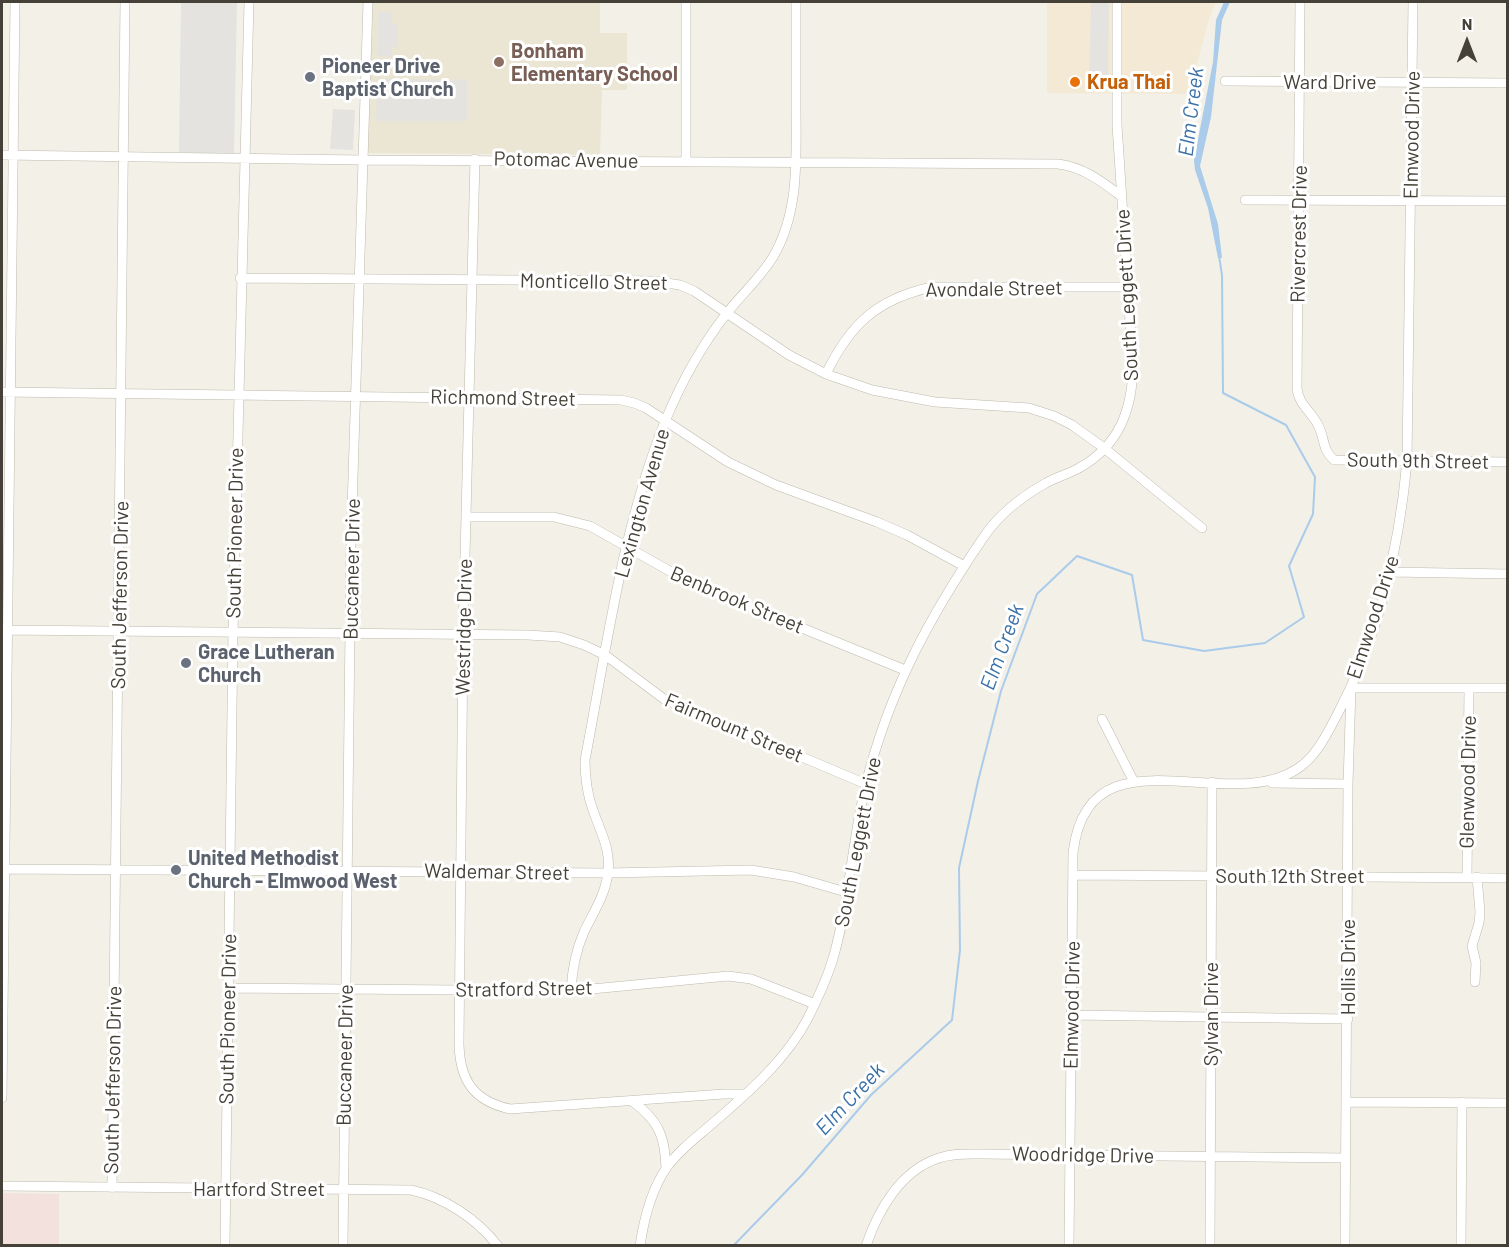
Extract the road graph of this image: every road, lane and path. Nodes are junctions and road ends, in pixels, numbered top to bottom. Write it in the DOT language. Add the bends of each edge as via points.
graph roads {
  1 [pos="15,2"];
  2 [pos="125,2"];
  3 [pos="249,2"];
  4 [pos="368,2"];
  5 [pos="686,2"];
  6 [pos="796,2"];
  7 [pos="1117,2"];
  8 [pos="1300,2"];
  9 [pos="1413,2"];
  10 [pos="1225,81"];
  11 [pos="1299,82"];
  12 [pos="1413,82"];
  13 [pos="1508,83"];
  14 [pos="2,155"];
  15 [pos="13,155"];
  16 [pos="125,156"];
  17 [pos="244,158"];
  18 [pos="475,159"];
  19 [pos="363,160"];
  20 [pos="686,162"];
  21 [pos="796,162"];
  22 [pos="1121,196"];
  23 [pos="1245,200"];
  24 [pos="1300,200"];
  25 [pos="1411,201"];
  26 [pos="1508,201"];
  27 [pos="240,278"];
  28 [pos="358,279"];
  29 [pos="472,280"];
  30 [pos="1127,287"];
  31 [pos="726,314"];
  32 [pos="826,374"];
  33 [pos="6,392"];
  34 [pos="122,394"];
  35 [pos="237,396"];
  36 [pos="356,397"];
  37 [pos="469,398"];
  38 [pos="666,421"];
  39 [pos="1104,448"];
  40 [pos="1330,457"];
  41 [pos="1407,461"];
  42 [pos="1508,462"];
  43 [pos="466,517"];
  44 [pos="1202,528"];
  45 [pos="627,546"];
  46 [pos="964,566"];
  47 [pos="1390,572"];
  48 [pos="1508,574"];
  49 [pos="4,630"];
  50 [pos="119,631"];
  51 [pos="233,632"];
  52 [pos="350,633"];
  53 [pos="463,634"];
  54 [pos="605,655"];
  55 [pos="905,670"];
  56 [pos="1351,688"];
  57 [pos="1469,688"];
  58 [pos="1508,688"];
  59 [pos="1102,719"];
  60 [pos="1134,782"];
  61 [pos="1212,782"];
  62 [pos="1255,782"];
  63 [pos="866,784"];
  64 [pos="1348,784"];
  65 [pos="3,869"];
  66 [pos="116,869"];
  67 [pos="230,869"];
  68 [pos="348,871"];
  69 [pos="461,872"];
  70 [pos="608,873"];
  71 [pos="1073,875"];
  72 [pos="1212,876"];
  73 [pos="1348,877"];
  74 [pos="1472,877"];
  75 [pos="1508,878"];
  76 [pos="846,892"];
  77 [pos="1475,982"];
  78 [pos="229,988"];
  79 [pos="346,990"];
  80 [pos="460,991"];
  81 [pos="572,991"];
  82 [pos="815,1004"];
  83 [pos="1072,1015"];
  84 [pos="1211,1018"];
  85 [pos="1348,1019"];
  86 [pos="744,1094"];
  87 [pos="2,1098"];
  88 [pos="632,1101"];
  89 [pos="1346,1102"];
  90 [pos="1462,1102"];
  91 [pos="1508,1103"];
  92 [pos="1071,1155"];
  93 [pos="1211,1156"];
  94 [pos="1346,1158"];
  95 [pos="666,1168"];
  96 [pos="2,1186"];
  97 [pos="112,1188"];
  98 [pos="226,1189"];
  99 [pos="344,1189"];
  100 [pos="225,1245"];
  101 [pos="343,1245"];
  102 [pos="498,1245"];
  103 [pos="640,1245"];
  104 [pos="866,1245"];
  105 [pos="1069,1245"];
  106 [pos="1210,1245"];
  107 [pos="1345,1245"];
  108 [pos="1461,1245"];
  1 -- 15 [label="street"];
  2 -- 16 [label="street, South Jefferson Drive"];
  3 -- 17 [label="street, South Pioneer Drive"];
  4 -- 19 [label="street, Buccaneer Drive"];
  5 -- 20 [label="street"];
  6 -- 21 [label="street, Lexington Avenue"];
  7 -- 22 [label="street, South Leggett Drive"];
  8 -- 11 [label="street, Rivercrest Drive"];
  9 -- 12 [label="street, Elmwood Drive"];
  10 -- 11 [label="street, Ward Drive"];
  11 -- 12 [label="street, Ward Drive"];
  11 -- 24 [label="street, Rivercrest Drive"];
  12 -- 13 [label="street, Ward Drive"];
  12 -- 25 [label="street, Elmwood Drive"];
  14 -- 15 [label="street, Potomac Avenue"];
  15 -- 16 [label="street, Potomac Avenue"];
  15 -- 33 [label="street"];
  16 -- 17 [label="street, Potomac Avenue"];
  16 -- 34 [label="street, South Jefferson Drive"];
  17 -- 19 [label="street, Potomac Avenue"];
  17 -- 27 [label="street, South Pioneer Drive"];
  18 -- 19 [label="street, Potomac Avenue"];
  18 -- 20 [label="street, Potomac Avenue"];
  18 -- 29 [label="street, Westridge Drive"];
  19 -- 28 [label="street, Buccaneer Drive"];
  20 -- 21 [label="street, Potomac Avenue"];
  21 -- 22 [label="street, Potomac Avenue" via="1058,164 1074,166"];
  21 -- 31 [label="street, Lexington Avenue" via="792,207 781,240 766,266"];
  22 -- 30 [label="street, South Leggett Drive"];
  23 -- 24 [label="street"];
  24 -- 25 [label="street"];
  24 -- 40 [label="street, Rivercrest Drive" via="1297,394 1320,428"];
  25 -- 26 [label="street"];
  25 -- 41 [label="street, Elmwood Drive"];
  27 -- 28 [label="street, Monticello Street"];
  27 -- 35 [label="street, South Pioneer Drive"];
  28 -- 29 [label="street, Monticello Street"];
  28 -- 36 [label="street, Buccaneer Drive"];
  29 -- 31 [label="street, Monticello Street" via="669,283 694,291"];
  29 -- 37 [label="street, Westridge Drive"];
  30 -- 32 [label="street, Avondale Street" via="932,287 912,291 878,307 848,335"];
  30 -- 39 [label="street, South Leggett Drive" via="1133,367 1131,394 1117,434"];
  31 -- 32 [label="street, Monticello Street"];
  31 -- 38 [label="street, Lexington Avenue" via="683,379"];
  32 -- 39 [label="street, Monticello Street" via="872,390 934,402 1029,408 1072,425"];
  33 -- 34 [label="street, Richmond Street"];
  33 -- 49 [label="street"];
  34 -- 35 [label="street, Richmond Street"];
  34 -- 50 [label="street, South Jefferson Drive"];
  35 -- 36 [label="street, Richmond Street"];
  35 -- 51 [label="street, South Pioneer Drive"];
  36 -- 37 [label="street, Richmond Street"];
  36 -- 52 [label="street, Buccaneer Drive"];
  37 -- 38 [label="street, Richmond Street" via="621,400 634,402"];
  37 -- 43 [label="street, Westridge Drive"];
  38 -- 45 [label="street, Lexington Avenue" via="647,470"];
  38 -- 46 [label="street, Richmond Street" via="728,462 907,535"];
  39 -- 44 [label="street, Monticello Street"];
  39 -- 46 [label="street, South Leggett Drive" via="1097,457 1047,482 1011,506 993,523"];
  40 -- 41 [label="street, South 9th Street" via="1340,461"];
  41 -- 42 [label="street, South 9th Street"];
  41 -- 47 [label="street, Elmwood Drive" via="1399,534"];
  43 -- 45 [label="street, Benbrook Street" via="554,517 590,526"];
  43 -- 53 [label="street, Westridge Drive"];
  45 -- 54 [label="street, Lexington Avenue"];
  45 -- 55 [label="street, Benbrook Street" via="689,582"];
  46 -- 55 [label="street, South Leggett Drive"];
  47 -- 48 [label="street"];
  47 -- 56 [label="street, Elmwood Drive" via="1372,635"];
  49 -- 50 [label="street, Fairmount Street"];
  49 -- 65 [label="street"];
  50 -- 51 [label="street, Fairmount Street"];
  50 -- 66 [label="street, South Jefferson Drive"];
  51 -- 52 [label="street, Fairmount Street"];
  51 -- 67 [label="street, South Pioneer Drive"];
  52 -- 53 [label="street, Fairmount Street"];
  52 -- 68 [label="street, Buccaneer Drive"];
  53 -- 54 [label="street, Fairmount Street" via="560,637"];
  53 -- 69 [label="street, Westridge Drive"];
  54 -- 63 [label="street, Fairmount Street" via="664,699"];
  54 -- 70 [label="street, Lexington Avenue" via="585,772 593,810 607,845"];
  55 -- 63 [label="street, South Leggett Drive"];
  56 -- 57 [label="street"];
  56 -- 62 [label="street, Elmwood Drive" via="1328,732 1297,770"];
  56 -- 64 [label="street, Hollis Drive"];
  57 -- 58 [label="street"];
  57 -- 74 [label="street, Glenwood Drive"];
  59 -- 60 [label="street"];
  60 -- 61 [label="street, Elmwood Drive"];
  60 -- 71 [label="street, Elmwood Drive" via="1103,793 1088,807 1074,838"];
  61 -- 62 [label="street, Elmwood Drive"];
  61 -- 72 [label="street, Sylvan Drive"];
  62 -- 64 [label="street"];
  63 -- 76 [label="street, South Leggett Drive"];
  64 -- 73 [label="street, Hollis Drive"];
  65 -- 66 [label="street, Waldemar Street"];
  65 -- 87 [label="street"];
  66 -- 67 [label="street, Waldemar Street"];
  66 -- 97 [label="street, South Jefferson Drive"];
  67 -- 68 [label="street, Waldemar Street"];
  67 -- 78 [label="street, South Pioneer Drive"];
  68 -- 69 [label="street, Waldemar Street"];
  68 -- 79 [label="street, Buccaneer Drive"];
  69 -- 70 [label="street, Waldemar Street"];
  69 -- 80 [label="street, Westridge Drive"];
  70 -- 76 [label="street, Waldemar Street" via="751,870"];
  70 -- 81 [label="street, Lexington Avenue" via="583,936"];
  71 -- 72 [label="street, South 12th Street"];
  71 -- 83 [label="street, Elmwood Drive"];
  72 -- 73 [label="street, South 12th Street"];
  72 -- 84 [label="street, Sylvan Drive"];
  73 -- 74 [label="street, South 12th Street"];
  73 -- 85 [label="street, Hollis Drive"];
  74 -- 75 [label="street, South 12th Street"];
  74 -- 77 [label="street, Glenwood Drive" via="1479,923 1472,945"];
  76 -- 82 [label="street, South Leggett Drive" via="834,955"];
  78 -- 79 [label="street, Stratford Street"];
  78 -- 98 [label="street, South Pioneer Drive"];
  79 -- 80 [label="street, Stratford Street"];
  79 -- 99 [label="street, Buccaneer Drive"];
  80 -- 81 [label="street, Stratford Street"];
  80 -- 88 [label="street, Westridge Drive" via="462,1070 475,1092 493,1105 510,1109"];
  81 -- 82 [label="street, Stratford Street" via="728,976 751,979"];
  82 -- 86 [label="street, South Leggett Drive" via="784,1053"];
  83 -- 84 [label="street"];
  83 -- 92 [label="street, Elmwood Drive"];
  84 -- 85 [label="street"];
  84 -- 93 [label="street, Sylvan Drive"];
  85 -- 89 [label="street, Hollis Drive"];
  86 -- 88 [label="street"];
  86 -- 95 [label="street, South Leggett Drive"];
  88 -- 95 [label="street" via="657,1125 665,1146"];
  89 -- 90 [label="street"];
  89 -- 94 [label="street, Hollis Drive"];
  90 -- 91 [label="street"];
  90 -- 108 [label="street"];
  92 -- 93 [label="street, Woodridge Drive"];
  92 -- 104 [label="street, Woodridge Drive" via="958,1154 924,1165 901,1183 881,1211"];
  92 -- 105 [label="street, Elmwood Drive"];
  93 -- 94 [label="street, Woodridge Drive"];
  93 -- 106 [label="street, Sylvan Drive"];
  94 -- 107 [label="street, Hollis Drive"];
  95 -- 103 [label="street, South Leggett Drive" via="652,1194"];
  96 -- 97 [label="street, Hartford Street"];
  97 -- 98 [label="street, Hartford Street"];
  98 -- 99 [label="street, Hartford Street"];
  98 -- 100 [label="street, South Pioneer Drive"];
  99 -- 101 [label="street, Buccaneer Drive"];
  99 -- 102 [label="street, Hartford Street" via="411,1190 430,1195 464,1214"];
}
